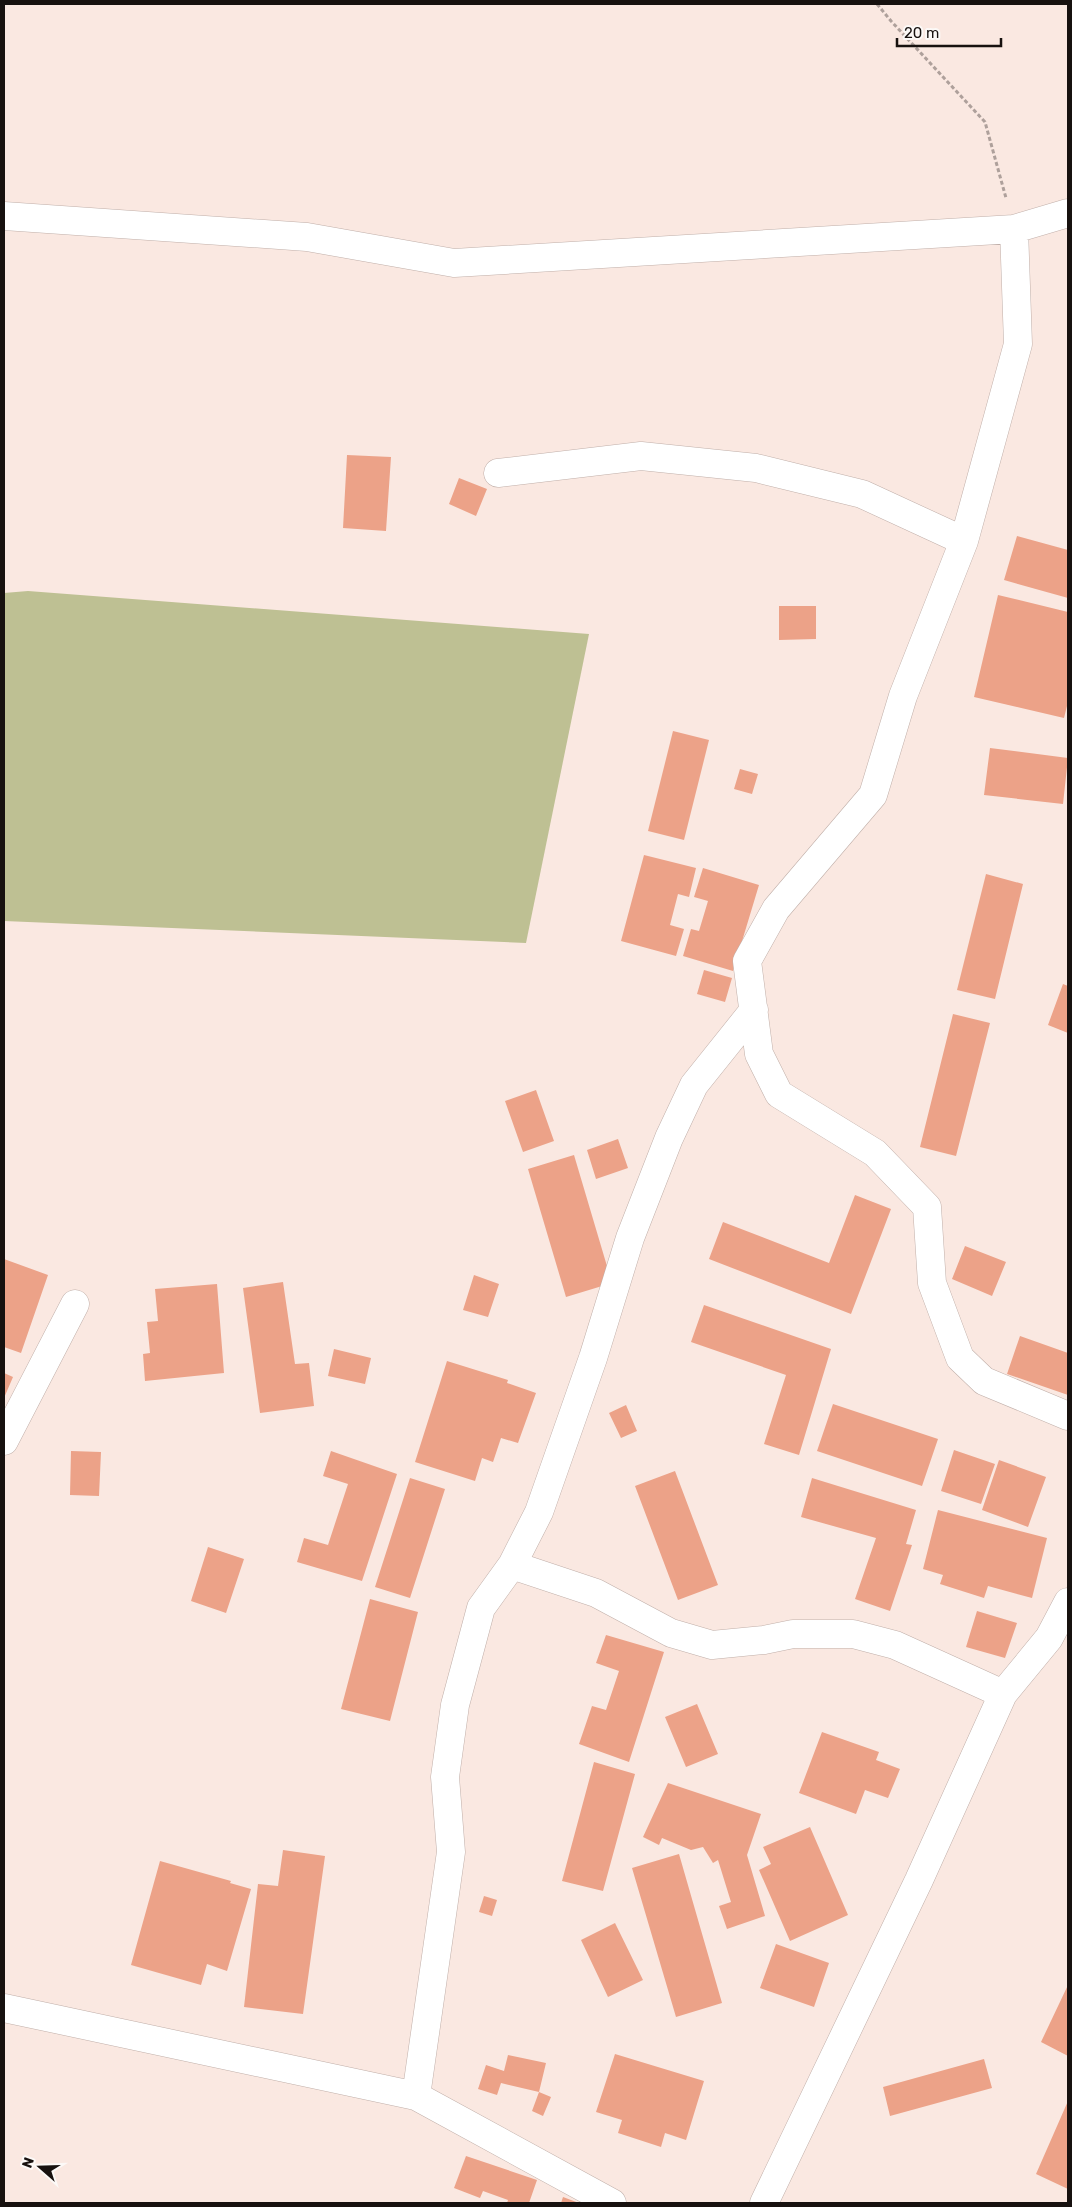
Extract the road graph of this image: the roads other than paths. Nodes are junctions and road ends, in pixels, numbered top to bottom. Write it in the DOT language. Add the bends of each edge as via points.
graph roads {
  1 [pos="1068,214"];
  2 [pos="4,216"];
  3 [pos="1014,229"];
  4 [pos="498,473"];
  5 [pos="964,541"];
  6 [pos="754,1010"];
  7 [pos="75,1304"];
  8 [pos="1068,1416"];
  9 [pos="4,1442"];
  10 [pos="512,1565"];
  11 [pos="1068,1602"];
  12 [pos="1003,1694"];
  13 [pos="4,2008"];
  14 [pos="416,2096"];
  15 [pos="612,2203"];
  16 [pos="764,2203"];
  1 -- 3 [label="street"];
  2 -- 3 [label="street" via="307,238 454,263"];
  3 -- 5 [label="street" via="1018,344"];
  4 -- 5 [label="street" via="641,456 756,468 862,494"];
  5 -- 6 [label="street" via="903,696 873,795 776,909 747,961"];
  6 -- 8 [label="street" via="760,1054 779,1094 875,1154 927,1207 932,1283 960,1358 984,1381"];
  6 -- 10 [label="street" via="694,1085 669,1138 630,1238 593,1358 539,1512"];
  7 -- 9 [label="street"];
  10 -- 12 [label="street" via="596,1592 671,1633 712,1645 793,1634 853,1634 895,1645"];
  10 -- 14 [label="street" via="481,1608 456,1706 445,1777 451,1852"];
  11 -- 12 [label="street" via="1048,1638"];
  12 -- 16 [label="street" via="919,1880"];
  13 -- 14 [label="street"];
  14 -- 15 [label="street"];
}
